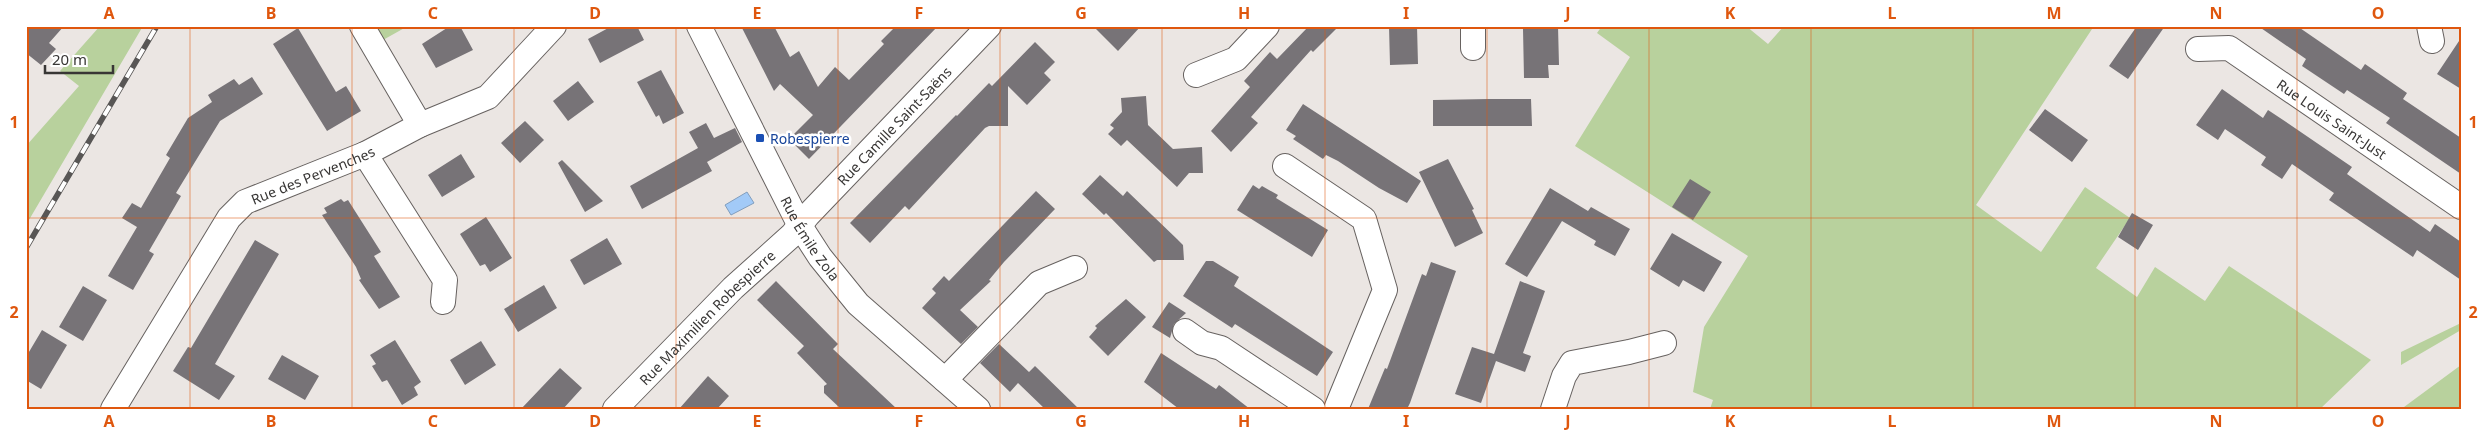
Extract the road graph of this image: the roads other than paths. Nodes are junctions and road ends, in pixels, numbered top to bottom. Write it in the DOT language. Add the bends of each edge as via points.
graph roads {
  1 [pos="362,26"];
  2 [pos="554,26"];
  3 [pos="699,26"];
  4 [pos="989,26"];
  5 [pos="1267,26"];
  6 [pos="2198,49"];
  7 [pos="1196,75"];
  8 [pos="420,125"];
  9 [pos="366,154"];
  10 [pos="1285,166"];
  11 [pos="2461,207"];
  12 [pos="800,226"];
  13 [pos="1075,268"];
  14 [pos="444,302"];
  15 [pos="1185,331"];
  16 [pos="1664,343"];
  17 [pos="944,380"];
  18 [pos="113,409"];
  19 [pos="615,409"];
  20 [pos="978,409"];
  21 [pos="1313,409"];
  22 [pos="1336,409"];
  23 [pos="1554,409"];
  1 -- 8 [label="street"];
  2 -- 8 [label="street, Rue des Pervenches" via="488,97"];
  3 -- 12 [label="street, Rue Émile Zola"];
  4 -- 12 [label="street, Rue Camille Saint-Saëns"];
  5 -- 7 [label="street" via="1236,59"];
  6 -- 11 [label="street, Rue Louis Saint-Just" via="2229,48"];
  8 -- 9 [label="street, Rue des Pervenches"];
  9 -- 14 [label="street" via="445,280"];
  9 -- 18 [label="street, Rue des Pervenches" via="245,202 237,209"];
  10 -- 22 [label="street" via="1364,219 1385,290"];
  12 -- 17 [label="street, Rue Émile Zola" via="858,304"];
  12 -- 19 [label="street, Rue Maximilien Robespierre" via="733,288"];
  13 -- 17 [label="street" via="1039,283"];
  15 -- 21 [label="street" via="1202,343 1221,348"];
  16 -- 23 [label="street" via="1572,363 1564,376"];
  17 -- 20 [label="street, Rue Émile Zola"];
}
